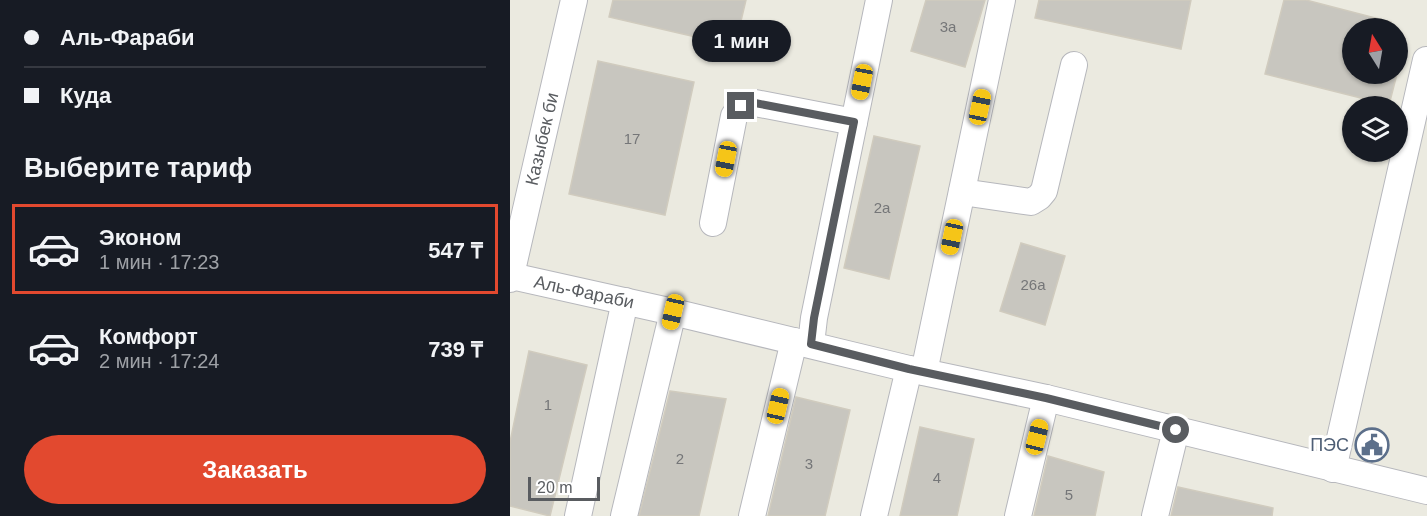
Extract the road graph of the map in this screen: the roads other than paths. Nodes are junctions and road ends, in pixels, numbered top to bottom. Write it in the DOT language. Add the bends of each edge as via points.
graph roads {
  1 [pos="574,0"];
  2 [pos="879,0"];
  3 [pos="1002,0"];
  4 [pos="1426,60"];
  5 [pos="1074,65"];
  6 [pos="854,122"];
  7 [pos="962,192"];
  8 [pos="713,223"];
  9 [pos="510,278"];
  10 [pos="625,301"];
  11 [pos="673,312"];
  12 [pos="802,342"];
  13 [pos="917,370"];
  14 [pos="1046,398"];
  15 [pos="1176,430"];
  16 [pos="1334,469"];
  17 [pos="1427,491"];
  18 [pos="578,516"];
  19 [pos="624,516"];
  20 [pos="752,516"];
  21 [pos="874,516"];
  22 [pos="1018,516"];
  23 [pos="1155,516"];
  1 -- 9 [label="street, Казыбек би"];
  2 -- 6 [label="street"];
  3 -- 7 [label="street"];
  4 -- 16 [label="street"];
  5 -- 7 [label="street" via="1044,191 1039,197 1031,202"];
  6 -- 8 [label="street" via="755,103 741,106 734,116"];
  6 -- 12 [label="street" via="814,318"];
  7 -- 13 [label="street"];
  9 -- 10 [label="street, Аль-Фараби"];
  10 -- 11 [label="street, Аль-Фараби"];
  10 -- 18 [label="street"];
  11 -- 12 [label="street, Аль-Фараби"];
  11 -- 19 [label="street"];
  12 -- 13 [label="street, Аль-Фараби"];
  12 -- 20 [label="street"];
  13 -- 14 [label="street, Аль-Фараби"];
  13 -- 21 [label="street"];
  14 -- 15 [label="street, Аль-Фараби"];
  14 -- 22 [label="street"];
  15 -- 16 [label="street, Аль-Фараби"];
  15 -- 23 [label="street"];
  16 -- 17 [label="street, Аль-Фараби"];
}
